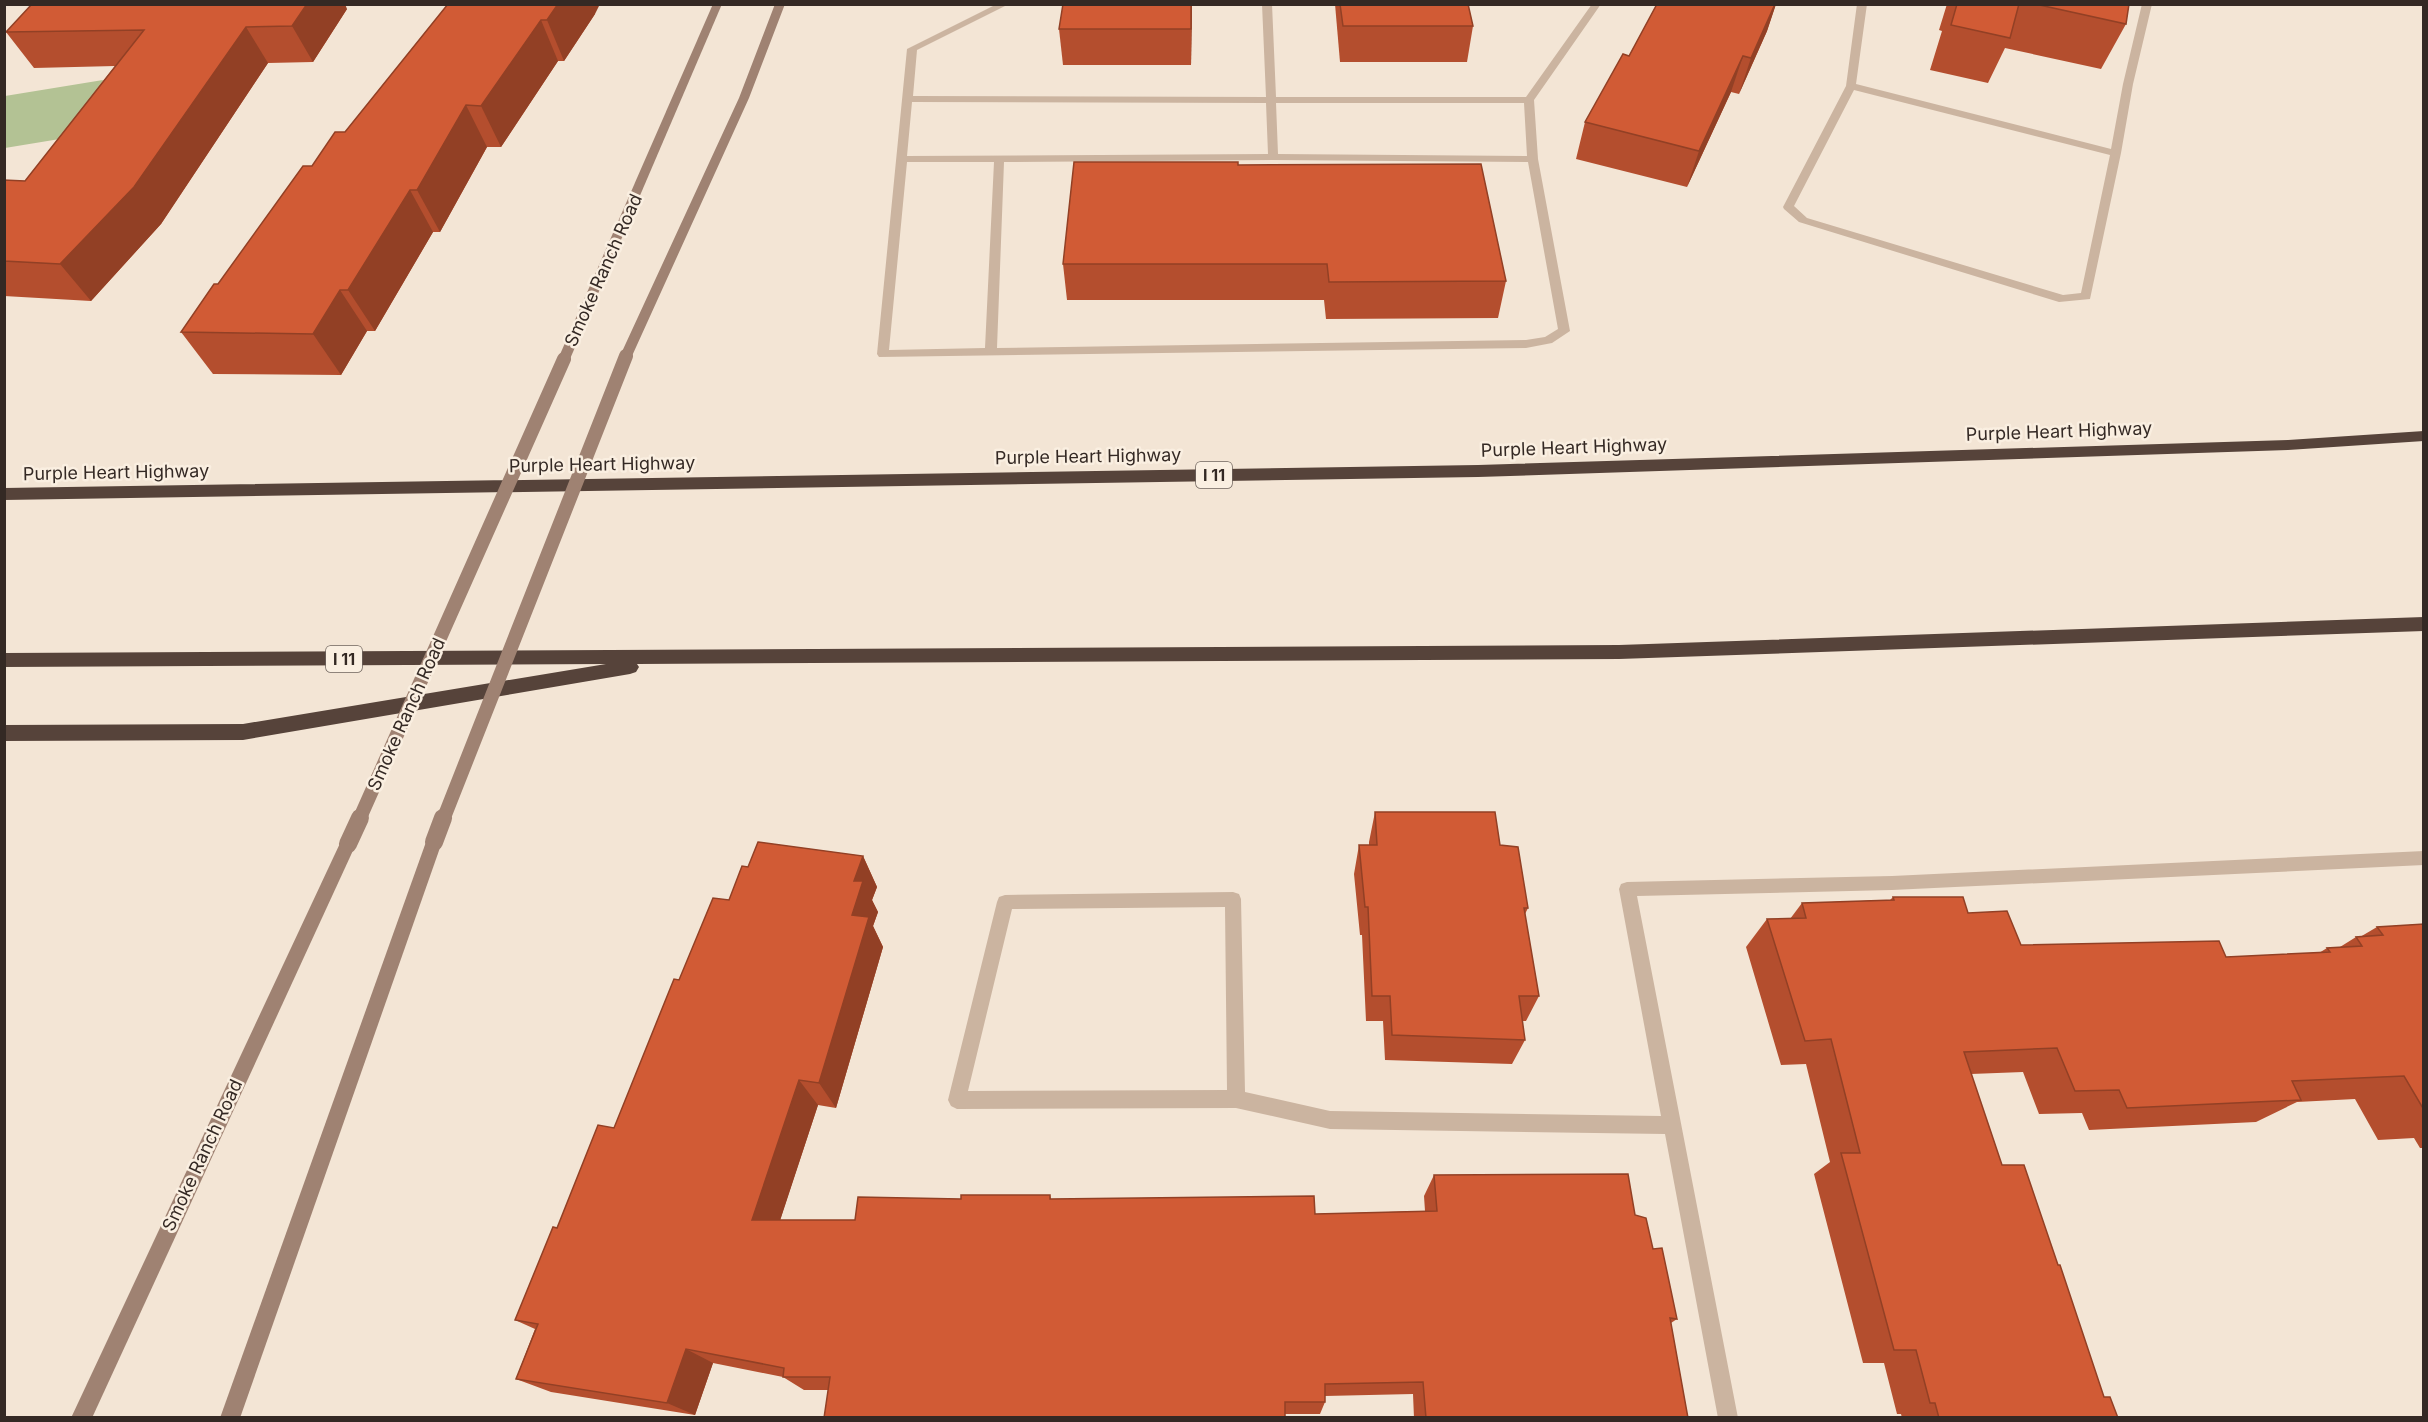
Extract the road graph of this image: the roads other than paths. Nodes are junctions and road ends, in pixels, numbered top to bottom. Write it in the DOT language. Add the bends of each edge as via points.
graph roads {
  1 [pos="718,4"];
  2 [pos="780,4"];
  3 [pos="1005,4"];
  4 [pos="1267,4"];
  5 [pos="1597,4"];
  6 [pos="1862,4"];
  7 [pos="2147,4"];
  8 [pos="1851,86"];
  9 [pos="1270,98"];
  10 [pos="908,99"];
  11 [pos="1529,100"];
  12 [pos="2116,153"];
  13 [pos="1273,157"];
  14 [pos="902,159"];
  15 [pos="999,159"];
  16 [pos="1533,159"];
  17 [pos="991,352"];
  18 [pos="2424,436"];
  19 [pos="4,494"];
  20 [pos="2424,624"];
  21 [pos="683,658"];
  22 [pos="4,660"];
  23 [pos="4,733"];
  24 [pos="2424,858"];
  25 [pos="1236,1099"];
  26 [pos="1672,1125"];
  27 [pos="81,1418"];
  28 [pos="230,1418"];
  29 [pos="1728,1418"];
  1 -- 27 [label="main road, Smoke Ranch Road, bridge" via="348,844"];
  2 -- 28 [label="main road, bridge" via="744,98 626,356 434,842"];
  3 -- 10 [label="lane" via="912,49"];
  4 -- 9 [label="lane"];
  5 -- 11 [label="lane"];
  6 -- 8 [label="lane"];
  7 -- 12 [label="lane"];
  8 -- 12 [label="lane"];
  8 -- 12 [label="lane" via="1788,207 1803,220 2063,299 2086,296"];
  9 -- 10 [label="lane"];
  9 -- 11 [label="lane"];
  9 -- 13 [label="lane"];
  10 -- 14 [label="lane"];
  11 -- 16 [label="lane"];
  13 -- 15 [label="lane"];
  13 -- 16 [label="lane"];
  14 -- 15 [label="lane"];
  14 -- 17 [label="lane" via="883,354"];
  15 -- 17 [label="lane"];
  16 -- 17 [label="lane" via="1564,331 1548,340 1526,344"];
  18 -- 19 [label="highway, Purple Heart Highway / I 11" via="2288,445 1478,471"];
  20 -- 21 [label="highway, I 11" via="1619,652"];
  21 -- 22 [label="highway, I 11"];
  21 -- 23 [label="highway" via="243,732"];
  24 -- 26 [label="lane" via="1927,881 1627,889"];
  25 -- 25 [label="lane" via="1233,899 1005,903 957,1101"];
  25 -- 26 [label="lane" via="1330,1120"];
  26 -- 29 [label="lane"];
}
